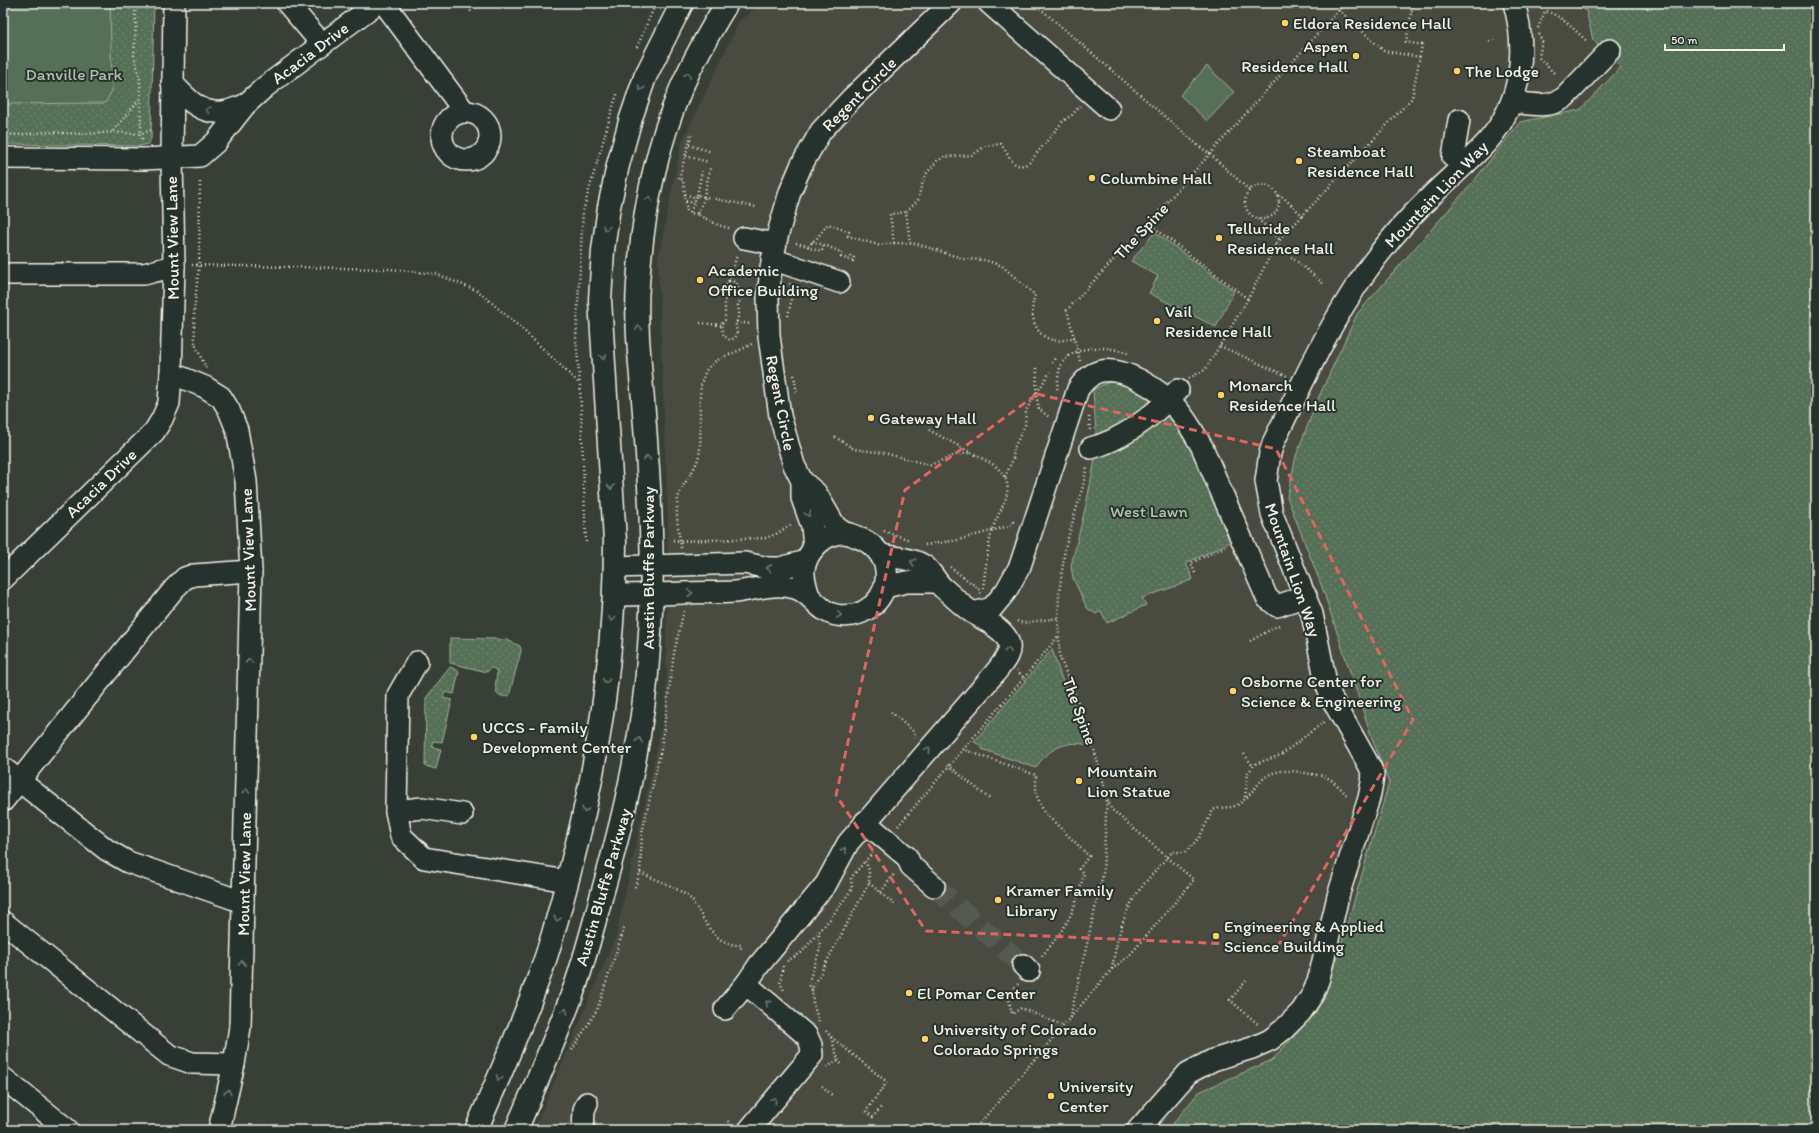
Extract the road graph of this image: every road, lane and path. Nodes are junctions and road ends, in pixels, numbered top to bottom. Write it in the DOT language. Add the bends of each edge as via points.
graph roads {
  1 [pos="135,3"];
  2 [pos="174,3"];
  3 [pos="287,3"];
  4 [pos="377,3"];
  5 [pos="384,3"];
  6 [pos="470,3"];
  7 [pos="656,3"];
  8 [pos="682,3"];
  9 [pos="727,3"];
  10 [pos="951,3"];
  11 [pos="989,3"];
  12 [pos="1034,3"];
  13 [pos="1345,3"];
  14 [pos="1413,3"];
  15 [pos="1514,3"];
  16 [pos="653,9"];
  17 [pos="1339,10"];
  18 [pos="471,12"];
  19 [pos="1537,30"];
  20 [pos="1489,41"];
  21 [pos="1496,42"];
  22 [pos="1588,42"];
  23 [pos="322,44"];
  24 [pos="1610,50"];
  25 [pos="1420,57"];
  26 [pos="1539,58"];
  27 [pos="1556,74"];
  28 [pos="172,83"];
  29 [pos="1091,93"];
  30 [pos="140,99"];
  31 [pos="1512,102"];
  32 [pos="245,105"];
  33 [pos="1109,109"];
  34 [pos="464,111"];
  35 [pos="1459,120"];
  36 [pos="151,130"];
  37 [pos="113,132"];
  38 [pos="3,134"];
  39 [pos="141,134"];
  40 [pos="691,135"];
  41 [pos="689,145"];
  42 [pos="144,146"];
  43 [pos="709,151"];
  44 [pos="1210,154"];
  45 [pos="686,156"];
  46 [pos="3,158"];
  47 [pos="172,158"];
  48 [pos="708,162"];
  49 [pos="1462,166"];
  50 [pos="710,168"];
  51 [pos="702,171"];
  52 [pos="200,182"];
  53 [pos="1248,190"];
  54 [pos="685,194"];
  55 [pos="1277,195"];
  56 [pos="696,196"];
  57 [pos="705,197"];
  58 [pos="686,201"];
  59 [pos="694,204"];
  60 [pos="757,208"];
  61 [pos="906,212"];
  62 [pos="690,213"];
  63 [pos="697,214"];
  64 [pos="1302,216"];
  65 [pos="1258,219"];
  66 [pos="1148,223"];
  67 [pos="738,240"];
  68 [pos="1280,240"];
  69 [pos="812,242"];
  70 [pos="796,243"];
  71 [pos="894,243"];
  72 [pos="910,244"];
  73 [pos="1276,244"];
  74 [pos="824,245"];
  75 [pos="808,246"];
  76 [pos="774,252"];
  77 [pos="850,256"];
  78 [pos="199,265"];
  79 [pos="174,266"];
  80 [pos="3,274"];
  81 [pos="790,280"];
  82 [pos="729,281"];
  83 [pos="839,282"];
  84 [pos="1325,285"];
  85 [pos="1248,299"];
  86 [pos="578,306"];
  87 [pos="787,317"];
  88 [pos="736,322"];
  89 [pos="700,323"];
  90 [pos="721,325"];
  91 [pos="756,325"];
  92 [pos="1075,337"];
  93 [pos="1220,346"];
  94 [pos="1056,356"];
  95 [pos="1052,363"];
  96 [pos="1037,368"];
  97 [pos="792,369"];
  98 [pos="207,370"];
  99 [pos="1205,370"];
  100 [pos="1050,372"];
  101 [pos="172,373"];
  102 [pos="1084,381"];
  103 [pos="1302,383"];
  104 [pos="580,384"];
  105 [pos="1036,394"];
  106 [pos="1173,395"];
  107 [pos="796,401"];
  108 [pos="1089,413"];
  109 [pos="1052,420"];
  110 [pos="929,430"];
  111 [pos="835,437"];
  112 [pos="1091,448"];
  113 [pos="970,453"];
  114 [pos="1005,477"];
  115 [pos="802,481"];
  116 [pos="1018,519"];
  117 [pos="797,522"];
  118 [pos="992,530"];
  119 [pos="844,533"];
  120 [pos="673,540"];
  121 [pos="586,542"];
  122 [pos="1232,544"];
  123 [pos="923,546"];
  124 [pos="810,554"];
  125 [pos="882,555"];
  126 [pos="652,566"];
  127 [pos="615,567"];
  128 [pos="251,571"];
  129 [pos="1195,573"];
  130 [pos="3,579"];
  131 [pos="936,582"];
  132 [pos="885,587"];
  133 [pos="808,593"];
  134 [pos="651,595"];
  135 [pos="614,596"];
  136 [pos="1306,596"];
  137 [pos="978,604"];
  138 [pos="684,606"];
  139 [pos="1012,618"];
  140 [pos="1058,618"];
  141 [pos="1280,624"];
  142 [pos="1059,634"];
  143 [pos="1250,642"];
  144 [pos="417,662"];
  145 [pos="1024,678"];
  146 [pos="891,712"];
  147 [pos="1328,718"];
  148 [pos="914,732"];
  149 [pos="962,749"];
  150 [pos="1244,754"];
  151 [pos="948,765"];
  152 [pos="1253,766"];
  153 [pos="11,775"];
  154 [pos="1347,795"];
  155 [pos="1107,796"];
  156 [pos="1245,798"];
  157 [pos="991,800"];
  158 [pos="3,801"];
  159 [pos="396,811"];
  160 [pos="462,814"];
  161 [pos="865,822"];
  162 [pos="873,853"];
  163 [pos="1168,857"];
  164 [pos="865,861"];
  165 [pos="897,869"];
  166 [pos="640,873"];
  167 [pos="567,882"];
  168 [pos="869,883"];
  169 [pos="934,886"];
  170 [pos="635,887"];
  171 [pos="881,892"];
  172 [pos="243,902"];
  173 [pos="894,904"];
  174 [pos="3,922"];
  175 [pos="624,926"];
  176 [pos="819,932"];
  177 [pos="741,950"];
  178 [pos="1112,969"];
  179 [pos="1246,981"];
  180 [pos="1816,981"];
  181 [pos="780,983"];
  182 [pos="746,984"];
  183 [pos="812,989"];
  184 [pos="1816,996"];
  185 [pos="725,1009"];
  186 [pos="1070,1018"];
  187 [pos="820,1024"];
  188 [pos="1064,1026"];
  189 [pos="824,1028"];
  190 [pos="1257,1030"];
  191 [pos="831,1037"];
  192 [pos="571,1051"];
  193 [pos="838,1060"];
  194 [pos="234,1064"];
  195 [pos="842,1065"];
  196 [pos="825,1069"];
  197 [pos="3,1078"];
  198 [pos="822,1086"];
  199 [pos="832,1095"];
  200 [pos="587,1103"];
  201 [pos="882,1106"];
  202 [pos="68,1130"];
  203 [pos="219,1130"];
  204 [pos="476,1130"];
  205 [pos="516,1130"];
  206 [pos="584,1130"];
  207 [pos="749,1130"];
  208 [pos="974,1130"];
  209 [pos="1138,1130"];
  1 -- 30 [label="path" via="134,55 140,80"];
  2 -- 28 [label="street, Mount View Lane"];
  3 -- 23 [label="street"];
  4 -- 23 [label="street, Acacia Drive"];
  5 -- 34 [label="street"];
  6 -- 18 [label="path"];
  7 -- 16 [label="path"];
  8 -- 127 [label="main road, Austin Bluffs Parkway, one-way" via="645,77 631,118 609,207 603,250 600,300"];
  126 -- 9 [label="main road, Austin Bluffs Parkway, one-way" via="638,287 646,212 655,170 680,91 703,42"];
  10 -- 76 [label="street, Regent Circle" via="821,131 790,192"];
  11 -- 29 [label="street"];
  12 -- 44 [label="path"];
  13 -- 17 [label="path, The Spine"];
  14 -- 25 [label="path" via="1406,42 1422,45"];
  15 -- 31 [label="street, Mountain Lion Way" via="1521,47 1519,72"];
  17 -- 25 [label="path" via="1384,50"];
  17 -- 44 [label="path, The Spine"];
  19 -- 22 [label="path" via="1545,11 1559,16"];
  20 -- 21 [label="path"];
  23 -- 32 [label="street, Acacia Drive"];
  24 -- 31 [label="street" via="1565,97 1557,102 1545,105"];
  25 -- 64 [label="path" via="1412,98"];
  26 -- 27 [label="path"];
  32 -- 28 [label="street, Acacia Drive, one-way" via="222,112 206,111 192,104"];
  28 -- 47 [label="street, Mount View Lane"];
  29 -- 33 [label="street"];
  29 -- 61 [label="path" via="1025,165 1018,165 1012,161 1001,144 985,146 973,155 937,161 927,173 918,200"];
  30 -- 37 [label="path"];
  30 -- 39 [label="path"];
  31 -- 49 [label="street, Mountain Lion Way" via="1502,122 1486,143"];
  32 -- 47 [label="street, Acacia Drive" via="216,142 200,156"];
  35 -- 49 [label="street" via="1453,157"];
  36 -- 39 [label="path"];
  37 -- 38 [label="path"];
  37 -- 39 [label="path"];
  39 -- 42 [label="path"];
  40 -- 41 [label="path"];
  41 -- 43 [label="path"];
  41 -- 45 [label="path"];
  44 -- 53 [label="path"];
  44 -- 66 [label="path, The Spine"];
  45 -- 48 [label="path"];
  45 -- 54 [label="path" via="679,179 683,180"];
  46 -- 47 [label="street, Acacia Drive"];
  47 -- 79 [label="street, Mount View Lane"];
  49 -- 103 [label="street, Mountain Lion Way" via="1404,224 1365,273 1331,327"];
  50 -- 57 [label="path"];
  51 -- 56 [label="path"];
  52 -- 78 [label="path"];
  53 -- 55 [label="path" via="1264,185 1270,187"];
  53 -- 65 [label="path" via="1245,207"];
  54 -- 56 [label="path"];
  54 -- 58 [label="path"];
  55 -- 64 [label="path" via="1284,198"];
  55 -- 65 [label="path" via="1278,206 1273,215"];
  56 -- 57 [label="path"];
  56 -- 59 [label="path"];
  57 -- 60 [label="path"];
  57 -- 63 [label="path"];
  58 -- 59 [label="path"];
  58 -- 62 [label="path" via="687,212"];
  59 -- 62 [label="path"];
  61 -- 71 [label="path" via="890,214"];
  61 -- 72 [label="path"];
  62 -- 63 [label="path"];
  63 -- 67 [label="path"];
  64 -- 68 [label="path"];
  65 -- 68 [label="path"];
  66 -- 85 [label="path"];
  66 -- 92 [label="path, The Spine" via="1067,310"];
  67 -- 76 [label="street"];
  67 -- 82 [label="path"];
  68 -- 73 [label="path"];
  69 -- 71 [label="path" via="828,224 849,232 848,236 878,245"];
  69 -- 74 [label="path"];
  69 -- 75 [label="path"];
  70 -- 75 [label="path"];
  71 -- 72 [label="path"];
  72 -- 92 [label="path" via="964,259 985,260 1002,266 1034,295 1032,312 1036,327 1041,333 1054,340"];
  73 -- 84 [label="path"];
  73 -- 85 [label="path"];
  74 -- 75 [label="path" via="822,251"];
  74 -- 77 [label="path" via="842,253 841,258 853,263 854,258"];
  76 -- 83 [label="street"];
  76 -- 115 [label="street, Regent Circle" via="768,298 768,336 782,423 794,465"];
  78 -- 98 [label="path" via="194,311 195,344"];
  78 -- 104 [label="path" via="390,269 436,274 478,291 522,328"];
  79 -- 80 [label="street" via="144,274"];
  79 -- 101 [label="street, Mount View Lane"];
  81 -- 87 [label="path" via="791,302"];
  82 -- 88 [label="path" via="736,283 742,293"];
  82 -- 90 [label="path" via="725,288 726,320"];
  85 -- 93 [label="path"];
  86 -- 104 [label="path" via="576,340"];
  88 -- 90 [label="path" via="738,332 733,340 726,339"];
  88 -- 91 [label="path"];
  89 -- 90 [label="path"];
  92 -- 102 [label="path, The Spine"];
  93 -- 99 [label="path"];
  93 -- 103 [label="path"];
  94 -- 95 [label="path"];
  96 -- 105 [label="path"];
  97 -- 107 [label="path" via="797,389"];
  100 -- 105 [label="path"];
  101 -- 128 [label="street, Mount View Lane" via="221,397 237,430 246,481"];
  101 -- 130 [label="street, Acacia Drive" via="169,403 154,432"];
  102 -- 106 [label="street" via="1102,372 1122,373 1140,380 1158,392"];
  102 -- 137 [label="street" via="1078,389 1017,572 992,608"];
  103 -- 136 [label="street, Mountain Lion Way" via="1274,441 1266,481 1272,514"];
  104 -- 121 [label="path"];
  105 -- 109 [label="path" via="1039,409"];
  105 -- 114 [label="path" via="1026,410 1025,425 1014,448 1013,458"];
  106 -- 112 [label="street" via="1147,419 1106,444"];
  106 -- 136 [label="street" via="1178,410 1202,447 1267,598 1277,606"];
  108 -- 112 [label="path, The Spine"];
  110 -- 113 [label="path"];
  111 -- 113 [label="path" via="854,449 884,453 930,465 955,455"];
  112 -- 140 [label="path, The Spine" via="1065,548"];
  113 -- 114 [label="path" via="994,465"];
  114 -- 118 [label="path" via="1007,496"];
  115 -- 119 [label="street, Regent Circle" via="816,494 836,526"];
  115 -- 124 [label="street, Regent Circle, one-way" via="802,498 812,526"];
  116 -- 118 [label="path" via="1009,526"];
  117 -- 120 [label="path" via="766,538"];
  118 -- 123 [label="path" via="958,540"];
  118 -- 137 [label="path"];
  119 -- 124 [label="street" via="827,537"];
  119 -- 125 [label="street" via="866,540"];
  122 -- 129 [label="path" via="1191,563"];
  124 -- 126 [label="street, one-way" via="780,568 745,563"];
  124 -- 133 [label="street" via="804,578"];
  131 -- 125 [label="street, one-way" via="930,570 922,564"];
  125 -- 132 [label="street" via="887,575"];
  126 -- 127 [label="street"];
  126 -- 134 [label="main road, Austin Bluffs Parkway"];
  127 -- 135 [label="main road, Austin Bluffs Parkway"];
  128 -- 153 [label="street" via="194,574 185,578"];
  172 -- 128 [label="street, Mount View Lane, one-way"];
  131 -- 132 [label="street" via="906,582"];
  131 -- 137 [label="street"];
  133 -- 132 [label="street, one-way" via="827,612 845,616 866,611"];
  134 -- 133 [label="street, one-way" via="735,592 783,586"];
  134 -- 135 [label="street"];
  205 -- 134 [label="main road, Austin Bluffs Parkway, one-way" via="577,981 624,818 640,734 650,648"];
  135 -- 167 [label="main road, Austin Bluffs Parkway, one-way" via="603,706 592,779"];
  136 -- 209 [label="street, Mountain Lion Way" via="1332,699 1373,774 1369,798 1332,919 1319,978 1305,1006 1284,1029 1270,1040 1213,1060 1188,1073"];
  161 -- 137 [label="street, one-way" via="1007,656 1009,645 1006,637 983,617"];
  138 -- 166 [label="path" via="674,653 661,749 642,833"];
  139 -- 140 [label="path" via="1023,623"];
  140 -- 142 [label="path, The Spine"];
  141 -- 143 [label="path"];
  142 -- 145 [label="path"];
  142 -- 155 [label="path, The Spine" via="1060,658 1087,724"];
  144 -- 159 [label="street" via="398,695"];
  146 -- 148 [label="path"];
  147 -- 152 [label="path" via="1282,755"];
  149 -- 188 [label="path" via="1036,775 1036,794 1044,812 1089,856 1080,869 1084,873 1073,912 1060,936 1026,968 1008,995 1012,1014 1021,1008"];
  150 -- 152 [label="path"];
  151 -- 157 [label="path"];
  152 -- 156 [label="path" via="1246,780"];
  153 -- 158 [label="street"];
  153 -- 172 [label="street" via="122,859"];
  154 -- 156 [label="path" via="1326,777 1282,771 1270,775"];
  155 -- 163 [label="path" via="1111,809"];
  155 -- 186 [label="path, The Spine" via="1103,874"];
  156 -- 163 [label="path" via="1235,806 1213,810 1199,838 1186,852 1172,852"];
  159 -- 160 [label="street" via="422,808"];
  159 -- 167 [label="street" via="401,836 424,858"];
  161 -- 169 [label="street" via="907,857 911,866"];
  182 -- 161 [label="street, one-way" via="826,884 848,843"];
  162 -- 164 [label="path"];
  163 -- 178 [label="path" via="1134,896 1120,931"];
  163 -- 178 [label="path" via="1194,880 1129,956"];
  164 -- 168 [label="path" via="869,870"];
  164 -- 176 [label="path" via="851,878 852,889 847,897"];
  165 -- 171 [label="path"];
  166 -- 170 [label="path"];
  166 -- 177 [label="path" via="687,896 713,934 726,943 741,945"];
  167 -- 204 [label="main road, Austin Bluffs Parkway, one-way" via="544,962 515,1042"];
  168 -- 171 [label="path"];
  168 -- 183 [label="path"];
  171 -- 173 [label="path"];
  194 -- 172 [label="street, Mount View Lane, one-way" via="240,1027"];
  174 -- 194 [label="street" via="169,1055 192,1064"];
  175 -- 192 [label="path" via="597,1010"];
  176 -- 181 [label="path" via="801,953 785,962"];
  176 -- 183 [label="path" via="820,949 809,981"];
  178 -- 186 [label="path"];
  179 -- 190 [label="path" via="1230,1000 1260,1026"];
  180 -- 184 [label="path"];
  182 -- 185 [label="street"];
  207 -- 182 [label="street, one-way" via="812,1055 811,1045 806,1036"];
  183 -- 187 [label="path" via="813,1003"];
  186 -- 188 [label="path, The Spine"];
  188 -- 208 [label="path, The Spine"];
  189 -- 191 [label="path"];
  191 -- 193 [label="path"];
  191 -- 201 [label="path" via="887,1082 866,1111 873,1117"];
  193 -- 195 [label="path"];
  193 -- 196 [label="path"];
  203 -- 194 [label="street, Mount View Lane, one-way"];
  197 -- 202 [label="street"];
  198 -- 199 [label="path"];
  200 -- 206 [label="street" via="584,1110"];
}
